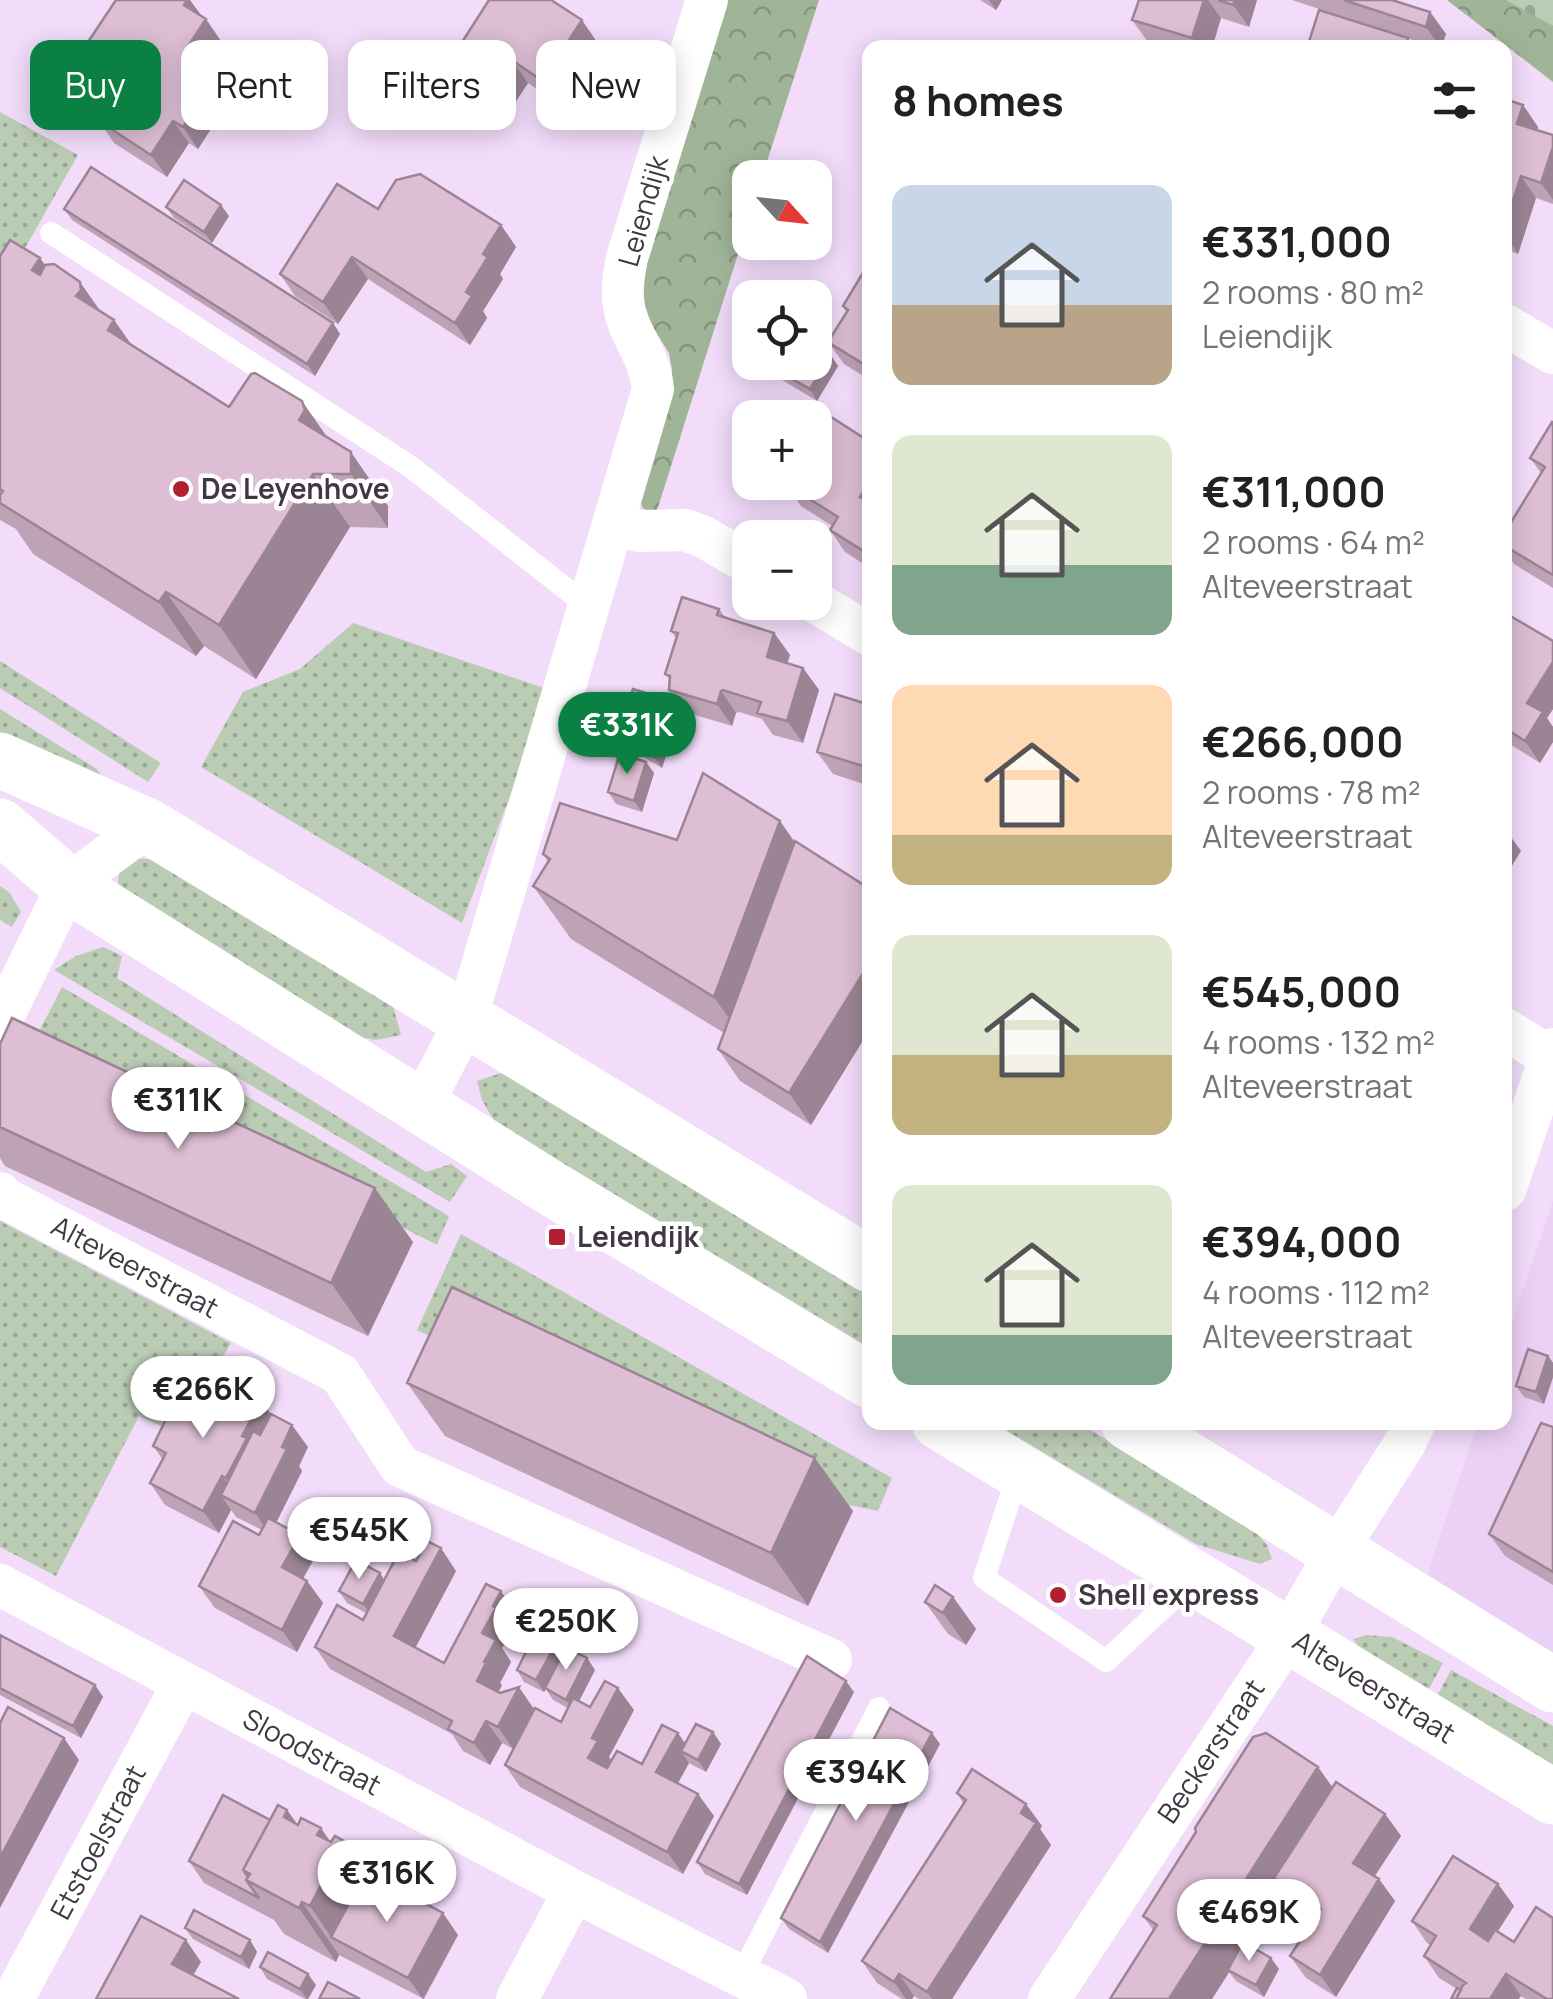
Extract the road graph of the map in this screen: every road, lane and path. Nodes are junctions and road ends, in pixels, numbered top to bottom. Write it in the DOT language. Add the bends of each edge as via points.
graph roads {
  1 [pos="707,0"];
  2 [pos="51,233"];
  3 [pos="1512,329"];
  4 [pos="1553,352"];
  5 [pos="613,524"];
  6 [pos="732,553"];
  7 [pos="588,607"];
  8 [pos="832,612"];
  9 [pos="862,630"];
  10 [pos="0,760"];
  11 [pos="0,826"];
  12 [pos="148,826"];
  13 [pos="68,885"];
  14 [pos="466,1020"];
  15 [pos="0,1022"];
  16 [pos="1512,1033"];
  17 [pos="1552,1053"];
  18 [pos="422,1105"];
  19 [pos="1512,1170"];
  20 [pos="0,1194"];
  21 [pos="862,1260"];
  22 [pos="862,1376"];
  23 [pos="952,1430"];
  24 [pos="1141,1430"];
  25 [pos="1412,1430"];
  26 [pos="1019,1471"];
  27 [pos="1336,1550"];
  28 [pos="1195,1578"];
  29 [pos="0,1585"];
  30 [pos="1288,1634"];
  31 [pos="831,1660"];
  32 [pos="183,1684"];
  33 [pos="1553,1685"];
  34 [pos="879,1708"];
  35 [pos="1553,1797"];
  36 [pos="574,1891"];
  37 [pos="741,1976"];
  38 [pos="13,1999"];
  39 [pos="517,1999"];
  40 [pos="786,1999"];
  41 [pos="1048,1999"];
  1 -- 5 [label="street, Leiendijk" via="627,258 624,305 653,389"];
  2 -- 7 [label="lane" via="410,467"];
  3 -- 4 [label="street"];
  5 -- 6 [label="street" via="685,530"];
  5 -- 7 [label="street, Leiendijk"];
  7 -- 14 [label="street, Leiendijk"];
  8 -- 9 [label="street"];
  10 -- 12 [label="street"];
  11 -- 13 [label="street"];
  12 -- 13 [label="street"];
  12 -- 14 [label="street"];
  13 -- 15 [label="street"];
  13 -- 18 [label="street"];
  14 -- 18 [label="street, Leiendijk"];
  14 -- 21 [label="street"];
  16 -- 17 [label="street"];
  17 -- 19 [label="street"];
  18 -- 22 [label="street"];
  20 -- 31 [label="street, Alteveerstraat" via="340,1374 400,1466"];
  23 -- 26 [label="street, Alteveerstraat"];
  24 -- 27 [label="street"];
  25 -- 27 [label="street, Beckerstraat"];
  26 -- 28 [label="street, Alteveerstraat"];
  26 -- 28 [label="lane" via="984,1578 1106,1660"];
  27 -- 30 [label="street, Beckerstraat"];
  27 -- 33 [label="street"];
  28 -- 30 [label="street, Alteveerstraat"];
  29 -- 32 [label="street, Sloodstraat"];
  30 -- 35 [label="street, Alteveerstraat"];
  30 -- 41 [label="street, Beckerstraat"];
  32 -- 36 [label="street, Sloodstraat"];
  32 -- 38 [label="street, Etstoelstraat"];
  34 -- 37 [label="lane"];
  36 -- 37 [label="street, Sloodstraat"];
  36 -- 39 [label="street"];
  37 -- 40 [label="street, Sloodstraat"];
}
